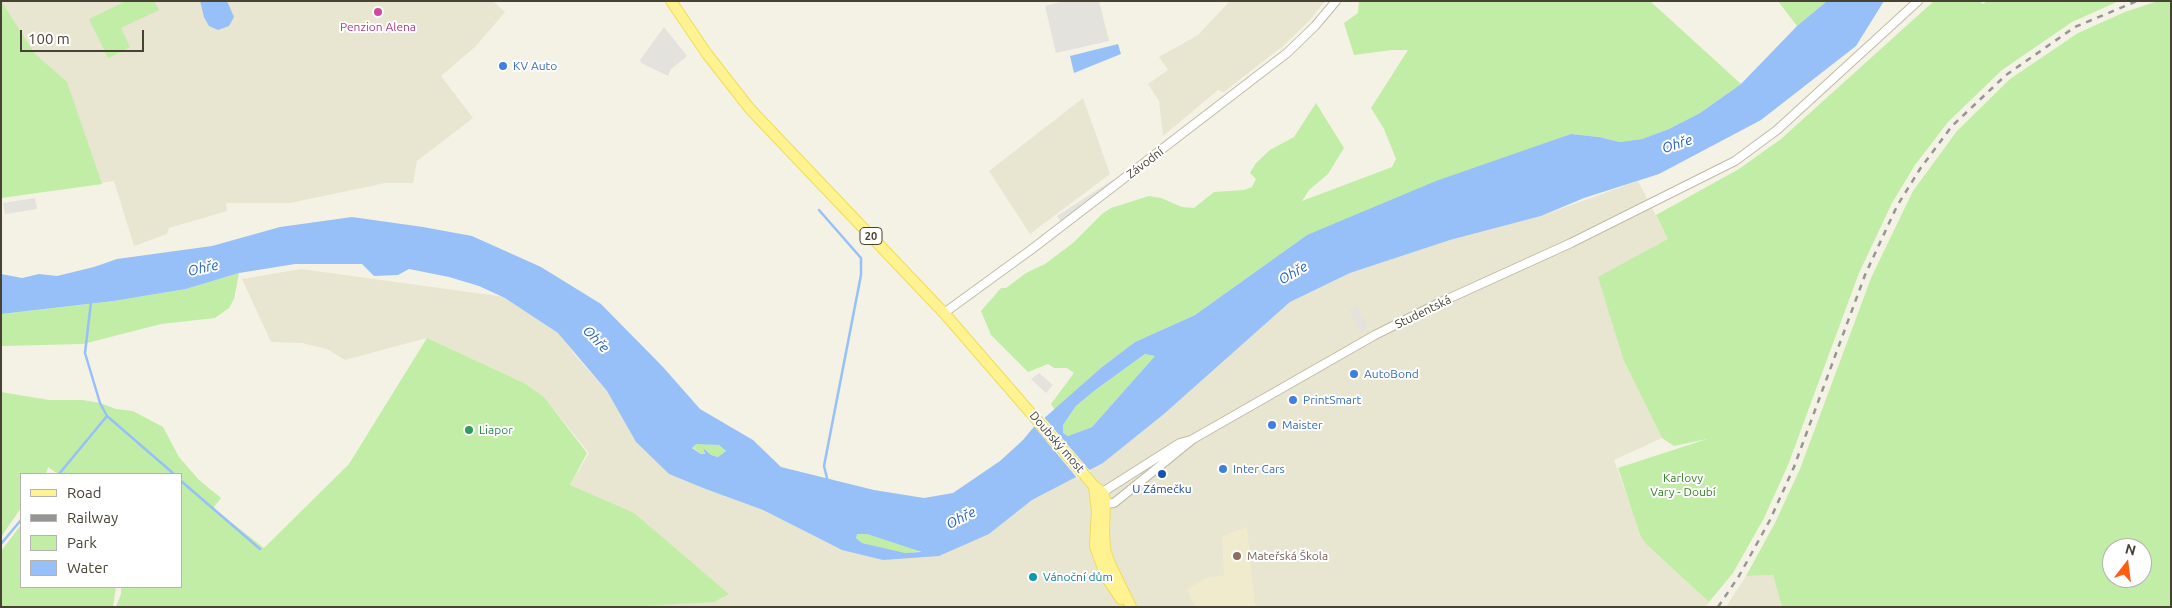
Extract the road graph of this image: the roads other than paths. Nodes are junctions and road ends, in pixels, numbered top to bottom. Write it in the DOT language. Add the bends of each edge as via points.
graph roads {
  1 [pos="671,1"];
  2 [pos="1336,1"];
  3 [pos="1918,1"];
  4 [pos="944,313"];
  5 [pos="1192,439"];
  6 [pos="1100,495"];
  7 [pos="1101,552"];
  8 [pos="1125,607"];
  9 [pos="1131,607"];
  1 -- 4 [label="main road, 20" via="750,109"];
  2 -- 4 [label="street, Závodní" via="1280,59"];
  3 -- 5 [label="street, Studentská" via="1777,130 1735,161 1571,243 1380,332"];
  4 -- 6 [label="main road, Doubský most / 20"];
  5 -- 6 [label="street, Studentská"];
  5 -- 6 [label="street, Studentská" via="1180,443"];
  6 -- 7 [label="main road" via="1104,525"];
  6 -- 7 [label="main road" via="1094,538"];
  7 -- 8 [label="main road" via="1106,577"];
  7 -- 9 [label="main road"];
}
